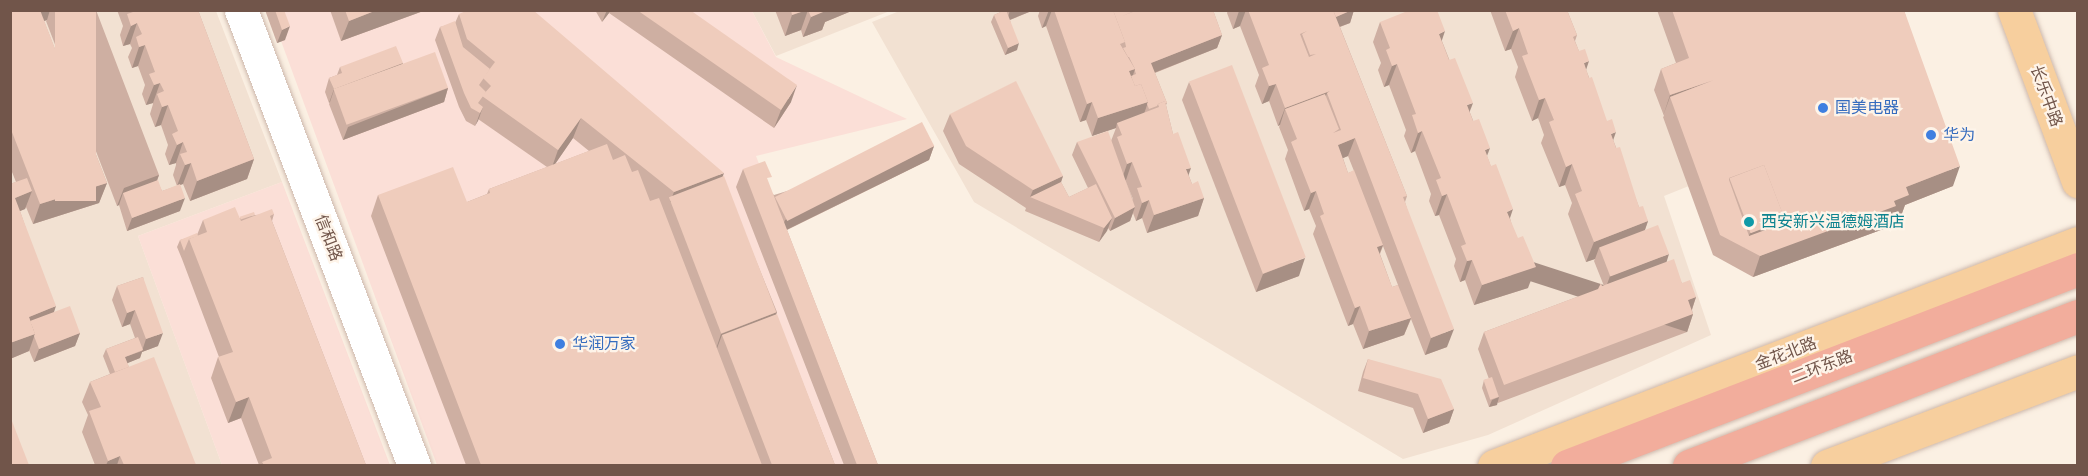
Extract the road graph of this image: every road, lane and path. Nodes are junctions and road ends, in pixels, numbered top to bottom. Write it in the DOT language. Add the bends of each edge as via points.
graph roads {
  1 [pos="241,10"];
  2 [pos="2014,10"];
  3 [pos="2078,181"];
  4 [pos="2078,243"];
  5 [pos="2078,269"];
  6 [pos="2078,316"];
  7 [pos="2078,371"];
  8 [pos="414,465"];
  9 [pos="1494,465"];
  10 [pos="1567,465"];
  11 [pos="1689,465"];
  12 [pos="1827,465"];
  1 -- 8 [label="street, 信和路"];
  2 -- 3 [label="main road, 长乐中路"];
  4 -- 9 [label="main road, 金花北路"];
  5 -- 10 [label="highway, 二环东路"];
  6 -- 11 [label="highway"];
  7 -- 12 [label="main road"];
}
